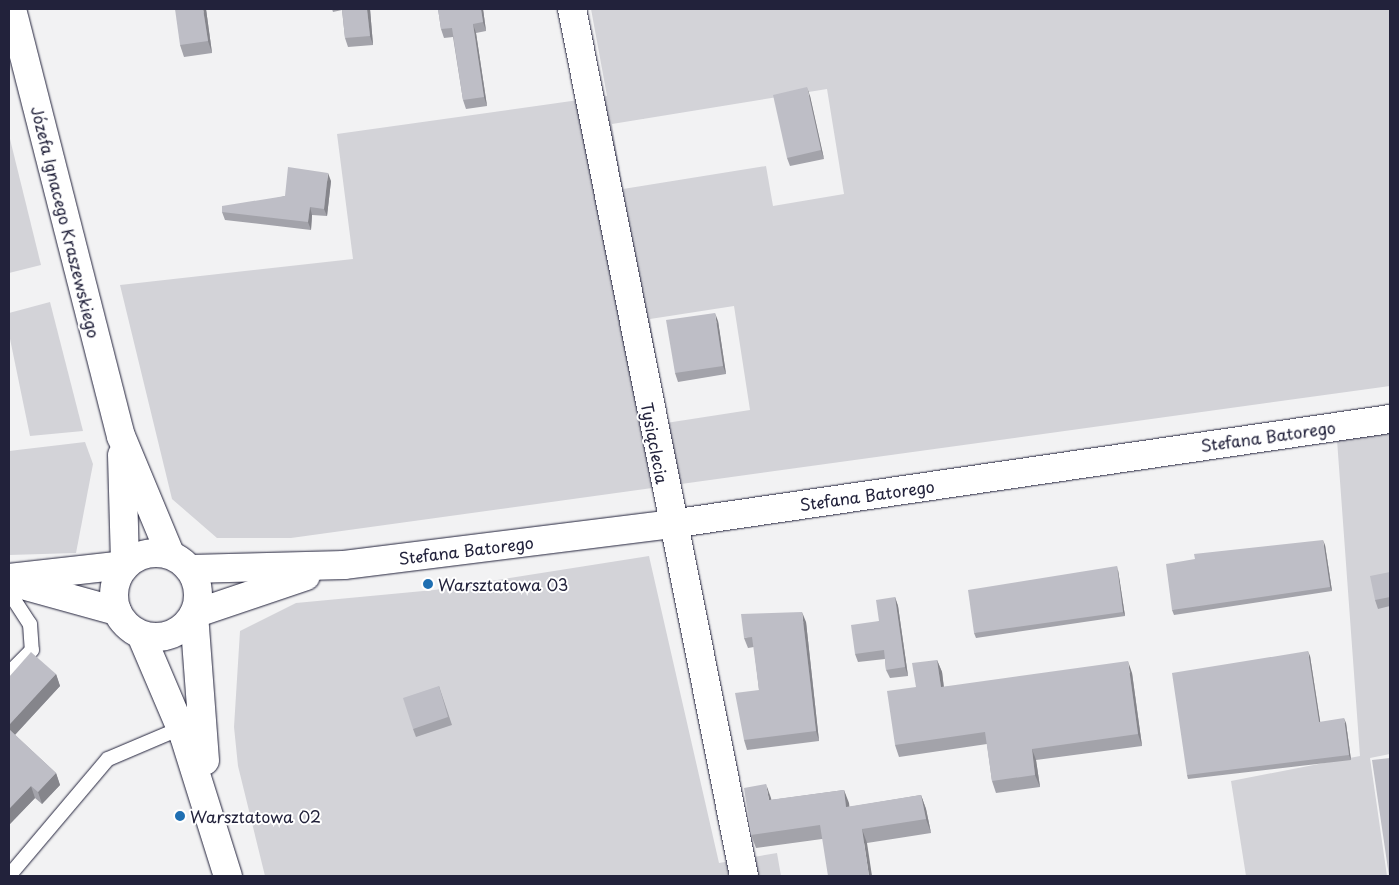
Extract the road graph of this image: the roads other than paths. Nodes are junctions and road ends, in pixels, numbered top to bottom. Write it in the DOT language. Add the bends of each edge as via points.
graph roads {
  1 [pos="12,9"];
  2 [pos="572,9"];
  3 [pos="16,54"];
  4 [pos="1390,419"];
  5 [pos="121,436"];
  6 [pos="671,524"];
  7 [pos="180,562"];
  8 [pos="125,565"];
  9 [pos="344,565"];
  10 [pos="9,580"];
  11 [pos="9,592"];
  12 [pos="116,611"];
  13 [pos="194,614"];
  14 [pos="142,635"];
  15 [pos="9,673"];
  16 [pos="181,728"];
  17 [pos="225,865"];
  18 [pos="10,876"];
  19 [pos="744,876"];
  1 -- 3 [label="street, Józefa Ignacego Kraszewskiego"];
  2 -- 6 [label="street, Tysiąclecia"];
  3 -- 5 [label="street, Józefa Ignacego Kraszewskiego"];
  4 -- 6 [label="street, Stefana Batorego"];
  5 -- 7 [label="street, Józefa Ignacego Kraszewskiego"];
  5 -- 8 [label="street, Józefa Ignacego Kraszewskiego"];
  6 -- 9 [label="street, Stefana Batorego"];
  6 -- 19 [label="street, Tysiąclecia"];
  7 -- 8 [label="street" via="146,554"];
  7 -- 9 [label="street, Stefana Batorego"];
  7 -- 13 [label="street" via="199,591"];
  8 -- 10 [label="street"];
  8 -- 12 [label="street" via="114,587"];
  9 -- 13 [label="street, Stefana Batorego" via="247,593"];
  10 -- 12 [label="street"];
  11 -- 15 [label="lane" via="30,624 32,650"];
  12 -- 14 [label="street"];
  13 -- 14 [label="street" via="187,624 166,636"];
  13 -- 17 [label="street" via="201,739"];
  14 -- 16 [label="street"];
  16 -- 17 [label="street"];
  16 -- 18 [label="lane" via="108,759"];
}
